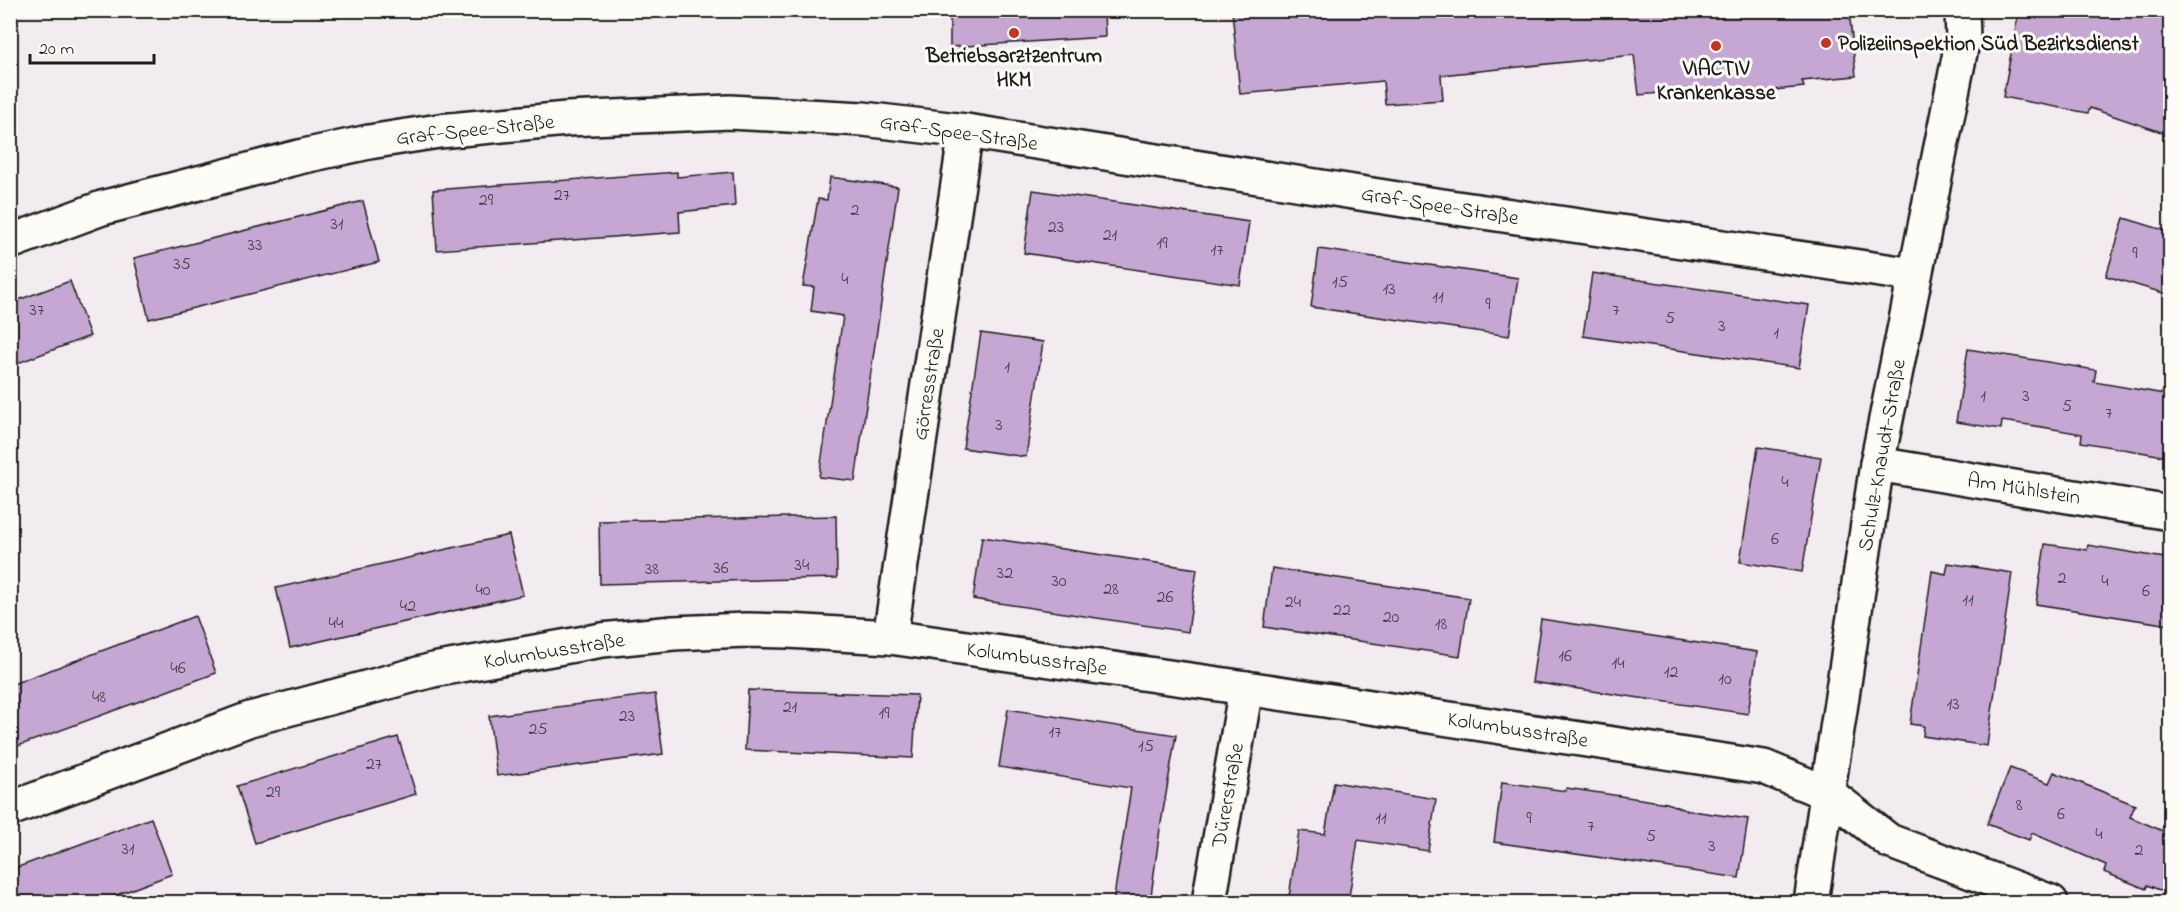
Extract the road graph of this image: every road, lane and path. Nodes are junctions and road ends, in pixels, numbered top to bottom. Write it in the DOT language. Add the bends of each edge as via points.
graph roads {
  1 [pos="1962,10"];
  2 [pos="966,131"];
  3 [pos="10,242"];
  4 [pos="1914,275"];
  5 [pos="1877,464"];
  6 [pos="2170,513"];
  7 [pos="890,637"];
  8 [pos="1246,688"];
  9 [pos="1828,794"];
  10 [pos="10,809"];
  11 [pos="1209,903"];
  12 [pos="1811,903"];
  13 [pos="2051,903"];
  1 -- 4 [label="street, Schulz-Knaudt-Straße" via="1963,38"];
  2 -- 3 [label="street, Graf-Spee-Straße" via="863,119 730,112 567,119 438,131 299,157 113,205"];
  2 -- 4 [label="street, Graf-Spee-Straße"];
  2 -- 7 [label="street, Görresstraße"];
  4 -- 5 [label="street, Schulz-Knaudt-Straße"];
  5 -- 6 [label="street, Am Mühlstein"];
  5 -- 9 [label="street, Schulz-Knaudt-Straße"];
  7 -- 8 [label="street, Kolumbusstraße"];
  7 -- 10 [label="street, Kolumbusstraße" via="788,631 673,633 583,643 433,669 250,719"];
  8 -- 9 [label="street, Kolumbusstraße" via="1764,767"];
  8 -- 11 [label="street, Dürerstraße"];
  9 -- 12 [label="street, Schulz-Knaudt-Straße"];
  9 -- 13 [label="street, Kolumbusstraße" via="1889,841"];
}
